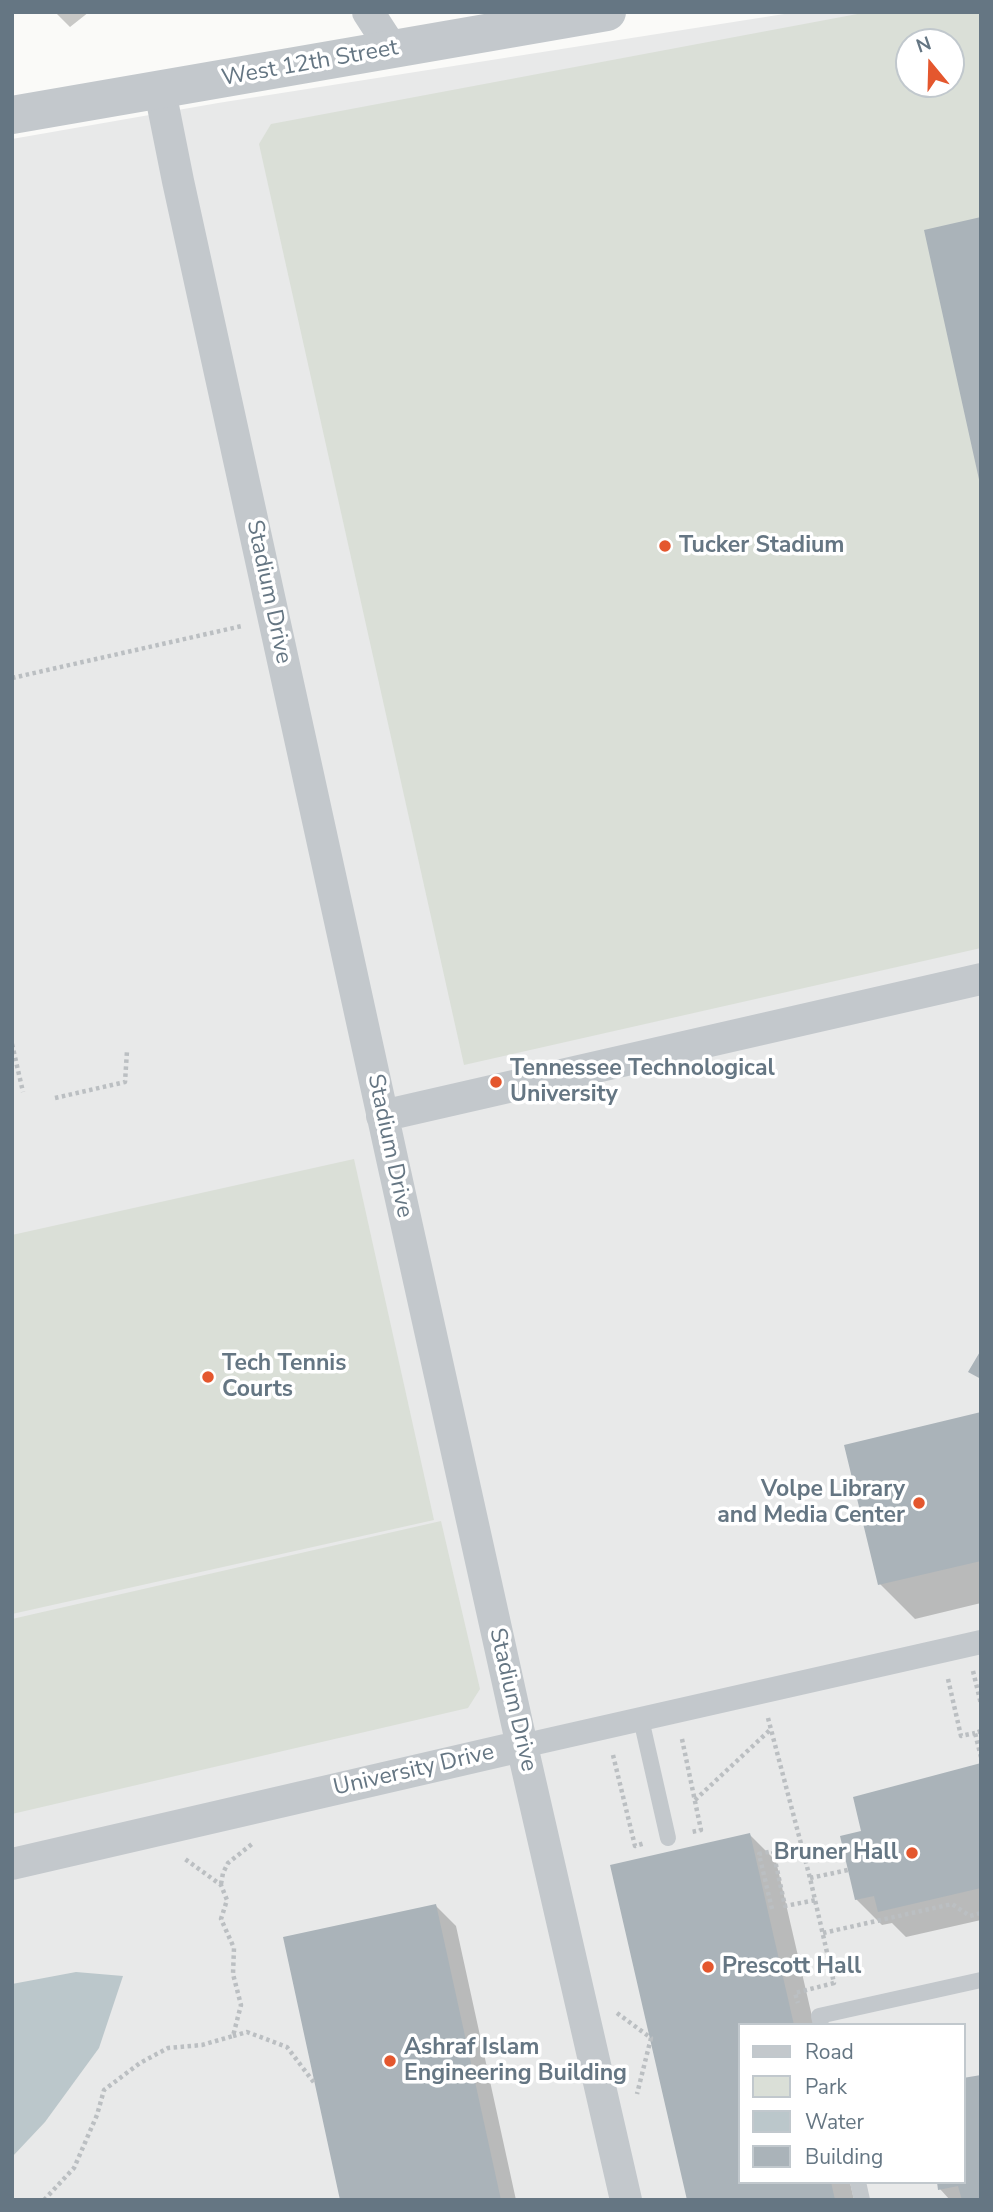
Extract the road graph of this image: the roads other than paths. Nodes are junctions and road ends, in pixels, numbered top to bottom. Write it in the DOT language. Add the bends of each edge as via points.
graph roads {
  1 [pos="368,12"];
  2 [pos="607,12"];
  3 [pos="392,50"];
  4 [pos="160,91"];
  5 [pos="12,115"];
  6 [pos="981,979"];
  7 [pos="382,1116"];
  8 [pos="981,1642"];
  9 [pos="641,1719"];
  10 [pos="522,1746"];
  11 [pos="668,1838"];
  12 [pos="12,1864"];
  13 [pos="981,1980"];
  14 [pos="821,2023"];
  15 [pos="626,2200"];
  1 -- 3 [label="street"];
  2 -- 3 [label="street, West 12th Street"];
  3 -- 4 [label="street, West 12th Street"];
  4 -- 5 [label="street, West 12th Street"];
  4 -- 7 [label="street, Stadium Drive"];
  6 -- 7 [label="street"];
  7 -- 10 [label="street, Stadium Drive"];
  8 -- 9 [label="street, University Drive"];
  9 -- 10 [label="street, University Drive"];
  9 -- 11 [label="lane"];
  10 -- 12 [label="street, University Drive"];
  10 -- 15 [label="street, Stadium Drive"];
  13 -- 14 [label="lane" via="819,2016"];
}
